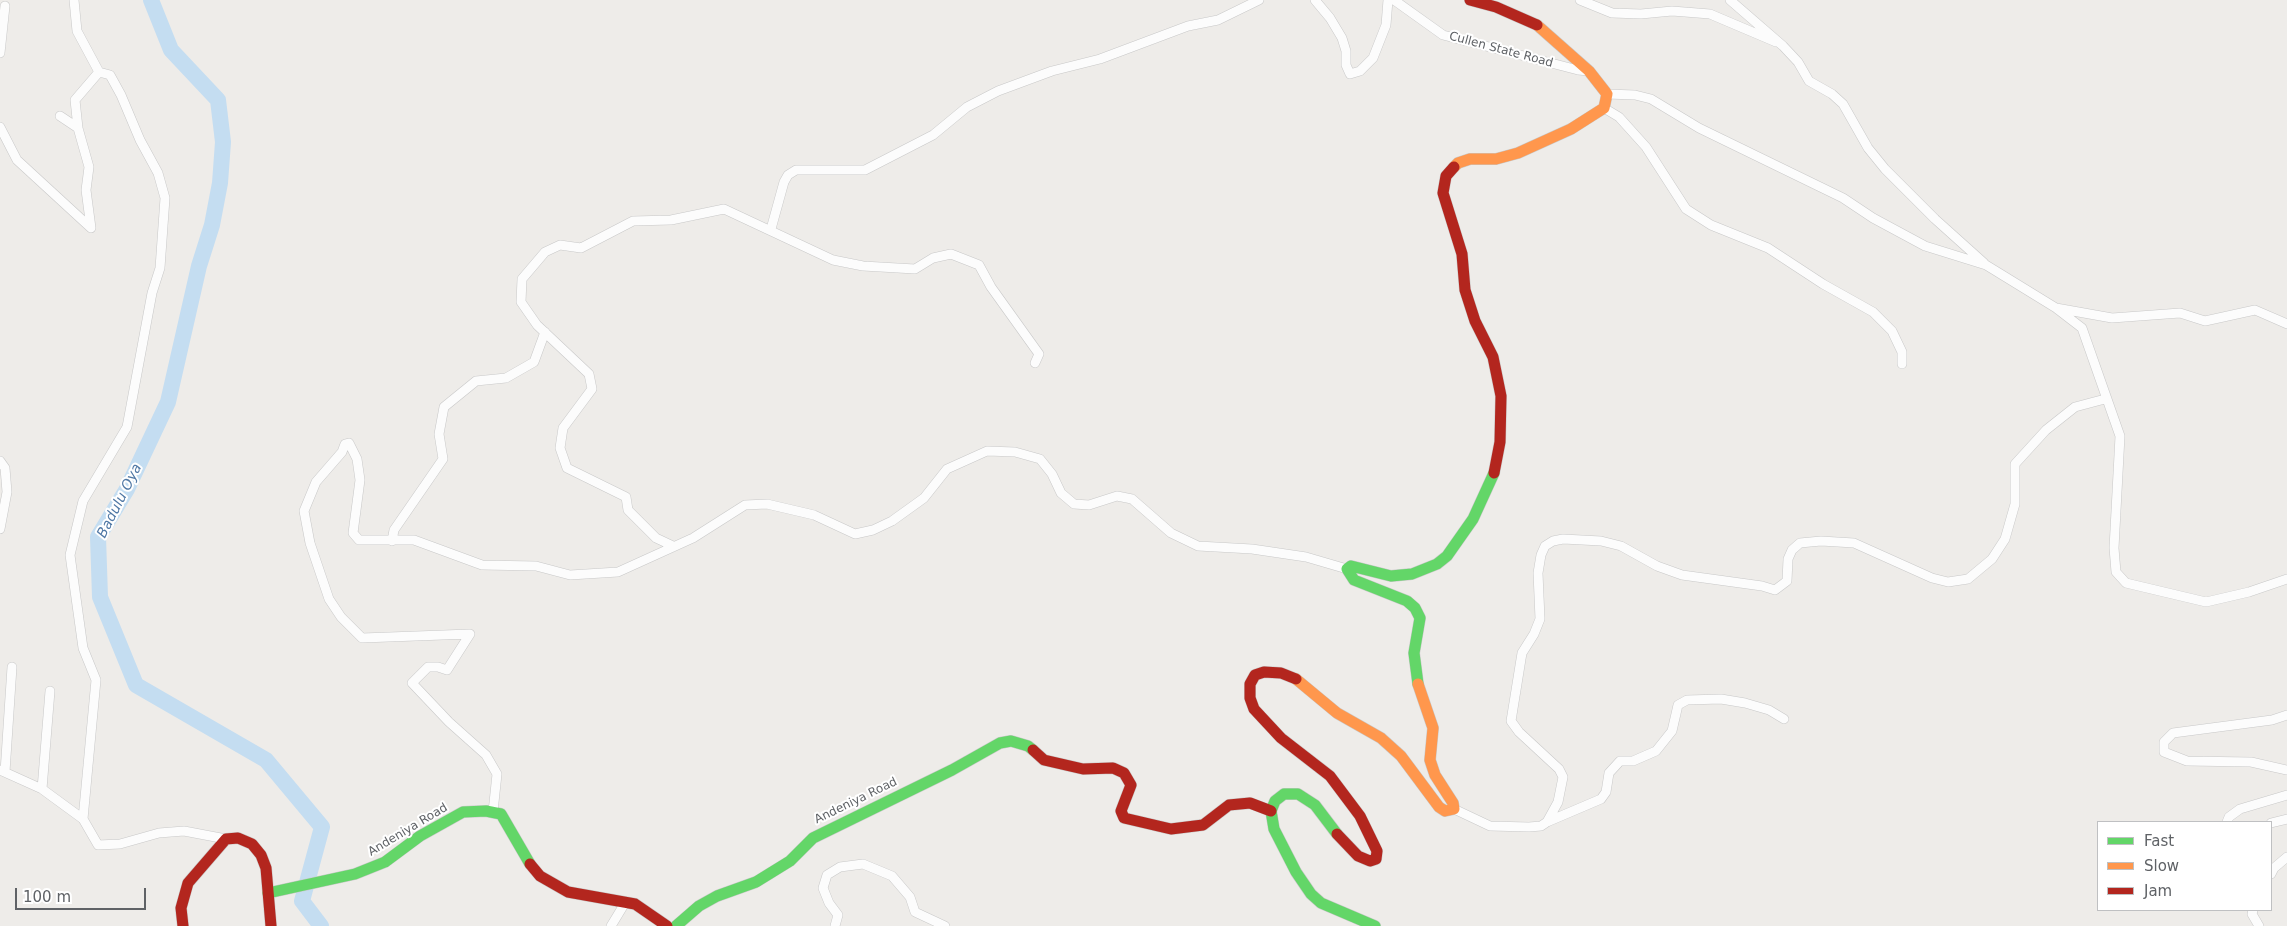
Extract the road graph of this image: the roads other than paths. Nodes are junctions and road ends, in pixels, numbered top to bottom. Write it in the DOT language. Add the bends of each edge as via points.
graph roads {
  1 [pos="74,0"];
  2 [pos="1259,0"];
  3 [pos="1315,0"];
  4 [pos="1388,0"];
  5 [pos="1394,0"];
  6 [pos="1470,0"];
  7 [pos="1580,0"];
  8 [pos="1730,0"];
  9 [pos="5,6"];
  10 [pos="1783,46"];
  11 [pos="0,53"];
  12 [pos="1590,71"];
  13 [pos="99,72"];
  14 [pos="1607,94"];
  15 [pos="1604,108"];
  16 [pos="60,116"];
  17 [pos="0,127"];
  18 [pos="78,128"];
  19 [pos="771,229"];
  20 [pos="1986,265"];
  21 [pos="2056,308"];
  22 [pos="2287,324"];
  23 [pos="545,332"];
  24 [pos="1035,362"];
  25 [pos="1902,364"];
  26 [pos="2105,399"];
  27 [pos="0,461"];
  28 [pos="0,529"];
  29 [pos="392,541"];
  30 [pos="673,546"];
  31 [pos="1347,569"];
  32 [pos="2287,579"];
  33 [pos="12,667"];
  34 [pos="50,691"];
  35 [pos="2287,715"];
  36 [pos="1784,720"];
  37 [pos="2287,770"];
  38 [pos="2,771"];
  39 [pos="42,789"];
  40 [pos="2287,795"];
  41 [pos="1454,809"];
  42 [pos="1271,811"];
  43 [pos="493,812"];
  44 [pos="83,819"];
  45 [pos="2287,819"];
  46 [pos="2227,821"];
  47 [pos="1547,822"];
  48 [pos="2272,823"];
  49 [pos="226,839"];
  50 [pos="2287,857"];
  51 [pos="2272,872"];
  52 [pos="268,892"];
  53 [pos="625,903"];
  54 [pos="2253,911"];
  55 [pos="183,926"];
  56 [pos="271,926"];
  57 [pos="611,926"];
  58 [pos="667,926"];
  59 [pos="676,926"];
  60 [pos="835,926"];
  61 [pos="945,926"];
  62 [pos="1375,926"];
  63 [pos="2259,926"];
  1 -- 13 [label="street" via="76,32"];
  2 -- 19 [label="street" via="1218,20 1188,26 1100,59 1052,71 998,91 967,107 933,135 865,170 796,170 784,182"];
  3 -- 4 [label="street" via="1342,38 1350,74 1360,72 1374,58 1386,25"];
  5 -- 12 [label="street, Cullen State Road" via="1443,35"];
  6 -- 12 [label="street" via="1534,23"];
  7 -- 10 [label="street" via="1612,13 1672,11 1710,14"];
  8 -- 10 [label="street"];
  9 -- 11 [label="street"];
  10 -- 20 [label="street" via="1798,62 1808,81 1843,104 1868,148 1885,169"];
  12 -- 14 [label="street"];
  13 -- 18 [label="street" via="75,100"];
  13 -- 44 [label="street" via="110,75 121,95 158,173 165,198 160,268 152,293 127,427 83,501 70,555 83,648 96,680"];
  14 -- 15 [label="street"];
  14 -- 20 [label="street" via="1651,99 1698,128 1843,198 1925,246"];
  15 -- 25 [label="street" via="1619,117 1646,147 1686,209 1711,225 1768,248 1873,312 1892,331 1902,352"];
  15 -- 31 [label="street" via="1571,129 1518,153 1496,159 1464,161 1446,176 1443,193 1462,254 1465,290 1475,321 1493,357 1501,396 1500,442 1495,470 1472,519 1447,556 1437,564 1412,574 1391,576 1351,566"];
  16 -- 18 [label="street"];
  17 -- 18 [label="street" via="17,160 91,228 86,190 89,167"];
  19 -- 23 [label="street" via="724,209 671,220 633,221 581,248 560,245 545,252 522,279 521,302"];
  19 -- 24 [label="street" via="840,262 915,269 934,258 951,254 979,265 990,287 1039,354"];
  20 -- 21 [label="street"];
  21 -- 22 [label="street" via="2112,318 2180,313 2205,321 2255,310"];
  21 -- 26 [label="street" via="2082,328"];
  23 -- 29 [label="street" via="534,362 506,378 476,381 444,407 439,434 443,459 394,530"];
  23 -- 30 [label="street" via="589,374 592,389 563,428 560,448 567,468 626,497 628,510 656,538"];
  26 -- 32 [label="street" via="2120,436 2114,548 2116,572 2126,583 2206,602"];
  26 -- 47 [label="street" via="2075,407 2046,430 2015,464 2015,504 2005,539 1992,559 1968,579 1948,582 1932,578 1854,543 1800,543 1788,559 1788,581 1775,590 1682,575 1657,566 1621,546 1601,541 1563,539 1546,546 1538,574 1540,619 1522,653 1511,721 1563,777 1558,802"];
  27 -- 28 [label="street" via="5,468 7,492"];
  29 -- 30 [label="street" via="414,540 482,565 536,566 570,575 618,572"];
  29 -- 43 [label="street" via="359,540 353,533 360,480 357,458 349,443 345,444 316,482 304,511 310,542 329,599 362,638 470,634 447,670 428,667 412,683 486,755 497,774"];
  30 -- 31 [label="street" via="693,538 745,506 767,504 814,516 855,534 873,530 924,498 948,469 987,451 1016,452 1040,459 1061,492 1074,504 1089,505 1117,496 1132,499 1171,533 1198,546 1306,557"];
  31 -- 41 [label="street" via="1354,580 1407,601 1420,618 1414,653 1417,681 1433,728 1430,760"];
  33 -- 38 [label="street"];
  34 -- 39 [label="street"];
  35 -- 37 [label="street" via="2272,720 2173,732 2164,742 2164,752 2187,762 2251,762"];
  36 -- 47 [label="street" via="1769,710 1745,703 1721,699 1687,700 1678,705 1672,731 1656,751 1633,761 1620,761 1609,773 1606,792 1601,800"];
  38 -- 39 [label="street"];
  39 -- 44 [label="street"];
  40 -- 46 [label="street" via="2240,809"];
  41 -- 42 [label="street" via="1445,811 1439,807 1401,756 1381,738 1337,713 1298,679 1264,672 1255,675 1250,684 1254,709 1281,738 1330,776 1360,816 1378,850 1376,859 1370,861 1358,856 1315,804 1298,794 1284,794 1275,801"];
  41 -- 47 [label="street" via="1490,826 1529,827"];
  42 -- 59 [label="street, Andeniya Road" via="1250,803 1229,805 1203,825 1171,829 1124,818 1121,811 1131,785 1124,773 1113,768 1082,769 1044,760 1028,746 1012,740 1000,743 813,838 790,861 756,882 716,896"];
  42 -- 62 [label="street" via="1274,829 1296,872 1312,894 1321,903"];
  43 -- 52 [label="street, Andeniya Road" via="463,812 420,836 385,862 355,874"];
  43 -- 53 [label="street" via="501,814 524,857 540,876 568,892"];
  44 -- 49 [label="street" via="98,845 120,844 159,833 184,831"];
  45 -- 48 [label="street"];
  49 -- 52 [label="street" via="238,838 252,844 261,855"];
  49 -- 55 [label="street" via="188,883 181,908"];
  50 -- 51 [label="street"];
  52 -- 56 [label="street"];
  53 -- 57 [label="street"];
  53 -- 58 [label="street" via="636,904"];
  54 -- 63 [label="street"];
  60 -- 61 [label="street" via="838,915 828,903 823,888 827,875 840,867 863,864 892,876 910,897 915,912"];
}
